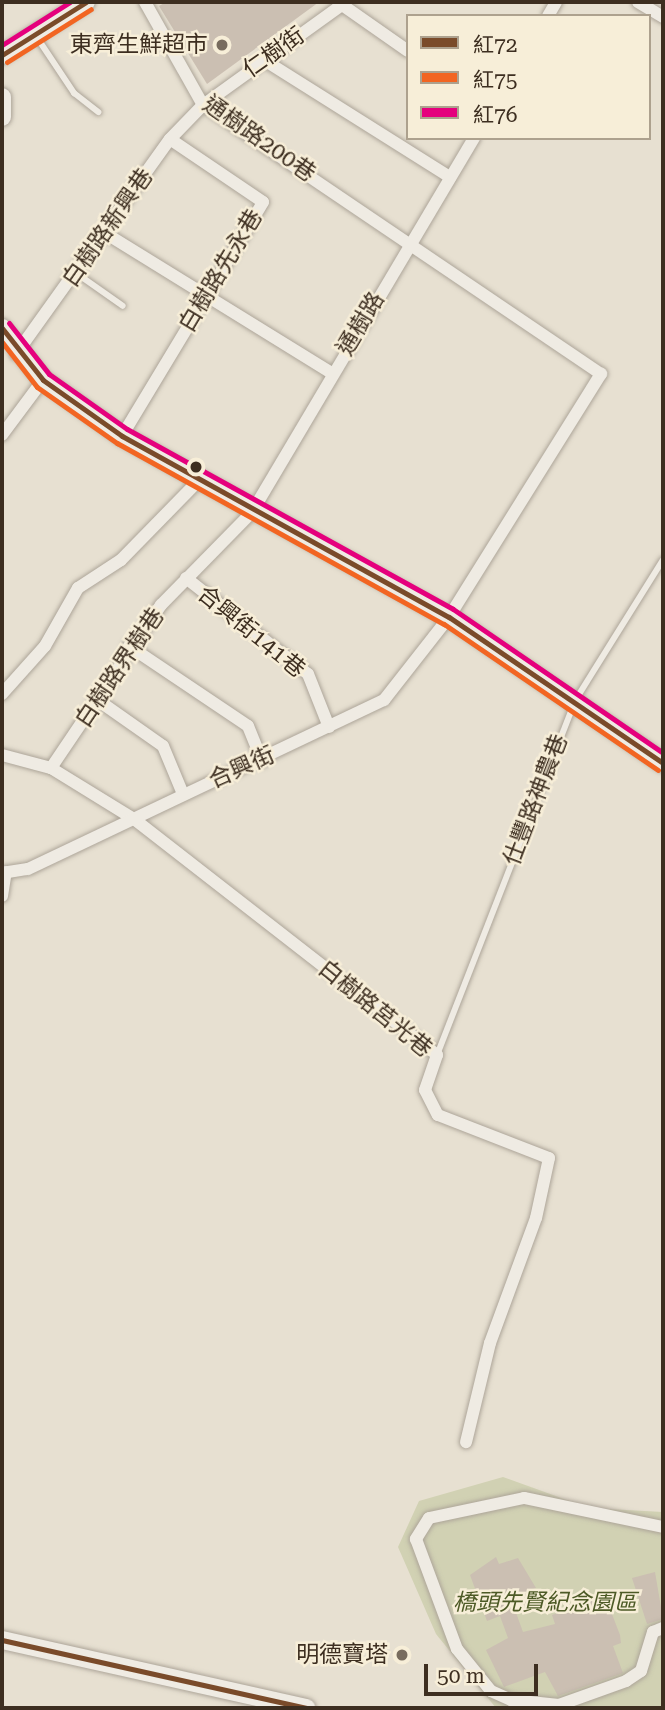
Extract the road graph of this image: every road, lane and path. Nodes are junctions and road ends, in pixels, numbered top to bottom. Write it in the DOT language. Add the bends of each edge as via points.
graph roads {
  1 [pos="86,2"];
  2 [pos="145,2"];
  3 [pos="638,2"];
  4 [pos="341,3"];
  5 [pos="663,17"];
  6 [pos="35,34"];
  7 [pos="406,50"];
  8 [pos="2,55"];
  9 [pos="264,60"];
  10 [pos="2,97"];
  11 [pos="203,105"];
  12 [pos="98,112"];
  13 [pos="2,117"];
  14 [pos="170,139"];
  15 [pos="473,140"];
  16 [pos="450,177"];
  17 [pos="105,233"];
  18 [pos="411,242"];
  19 [pos="76,273"];
  20 [pos="206,295"];
  21 [pos="122,306"];
  22 [pos="2,328"];
  23 [pos="16,354"];
  24 [pos="332,373"];
  25 [pos="43,380"];
  26 [pos="2,435"];
  27 [pos="122,436"];
  28 [pos="197,482"];
  29 [pos="252,512"];
  30 [pos="663,560"];
  31 [pos="186,578"];
  32 [pos="449,617"];
  33 [pos="130,646"];
  34 [pos="2,694"];
  35 [pos="576,699"];
  36 [pos="99,701"];
  37 [pos="329,727"];
  38 [pos="2,755"];
  39 [pos="262,761"];
  40 [pos="663,763"];
  41 [pos="51,768"];
  42 [pos="183,794"];
  43 [pos="134,819"];
  44 [pos="4,872"];
  45 [pos="2,896"];
  46 [pos="437,1055"];
  47 [pos="466,1442"];
  48 [pos="663,1527"];
  49 [pos="663,1628"];
  50 [pos="2,1640"];
  51 [pos="307,1708"];
  1 -- 6 [label="street"];
  2 -- 11 [label="street, 通樹路200巷"];
  3 -- 5 [label="street"];
  4 -- 7 [label="street"];
  4 -- 9 [label="street, 仁樹街"];
  6 -- 8 [label="street"];
  6 -- 12 [label="lane" via="74,93"];
  9 -- 11 [label="street, 仁樹街"];
  9 -- 16 [label="street"];
  10 -- 13 [label="street"];
  11 -- 14 [label="street, 白樹路新興巷"];
  11 -- 18 [label="street, 通樹路200巷"];
  14 -- 17 [label="street, 白樹路新興巷"];
  14 -- 20 [label="street, 白樹路先永巷" via="262,202"];
  15 -- 16 [label="street, 通樹路"];
  16 -- 18 [label="street, 通樹路"];
  17 -- 19 [label="street, 白樹路新興巷"];
  17 -- 20 [label="street"];
  18 -- 24 [label="street, 通樹路"];
  18 -- 32 [label="street, 通樹路200巷" via="601,374"];
  19 -- 21 [label="lane"];
  19 -- 23 [label="street, 白樹路新興巷"];
  20 -- 24 [label="street"];
  20 -- 27 [label="street, 白樹路先永巷"];
  22 -- 23 [label="street"];
  23 -- 25 [label="street"];
  24 -- 29 [label="street, 通樹路"];
  25 -- 26 [label="street"];
  25 -- 27 [label="street"];
  27 -- 28 [label="street"];
  28 -- 29 [label="street"];
  28 -- 34 [label="street" via="121,560 78,588 45,646"];
  29 -- 31 [label="street, 白樹路界樹巷"];
  29 -- 32 [label="street"];
  30 -- 35 [label="lane, 仕豐路神農巷"];
  31 -- 33 [label="street, 白樹路界樹巷"];
  31 -- 37 [label="street, 合興街141巷" via="308,674"];
  32 -- 35 [label="street"];
  32 -- 37 [label="street, 合興街" via="384,700"];
  33 -- 36 [label="street, 白樹路界樹巷"];
  33 -- 39 [label="street" via="248,726"];
  35 -- 40 [label="street"];
  35 -- 46 [label="lane, 仕豐路神農巷"];
  36 -- 41 [label="street, 白樹路界樹巷"];
  36 -- 42 [label="street" via="163,746"];
  37 -- 39 [label="street, 合興街"];
  38 -- 41 [label="street, 白樹路莒光巷"];
  39 -- 42 [label="street, 合興街"];
  41 -- 43 [label="street, 白樹路莒光巷"];
  42 -- 43 [label="street, 合興街"];
  43 -- 44 [label="street, 合興街" via="29,869"];
  43 -- 46 [label="street, 白樹路莒光巷"];
  44 -- 45 [label="street"];
  46 -- 47 [label="street, 白樹路莒光巷" via="425,1090 438,1115 537,1150 552,1165 490,1343"];
  48 -- 49 [label="street" via="524,1498 429,1518 416,1539 457,1649 491,1691 511,1700 559,1704 626,1681 641,1671 653,1632"];
  50 -- 51 [label="street"];
}
